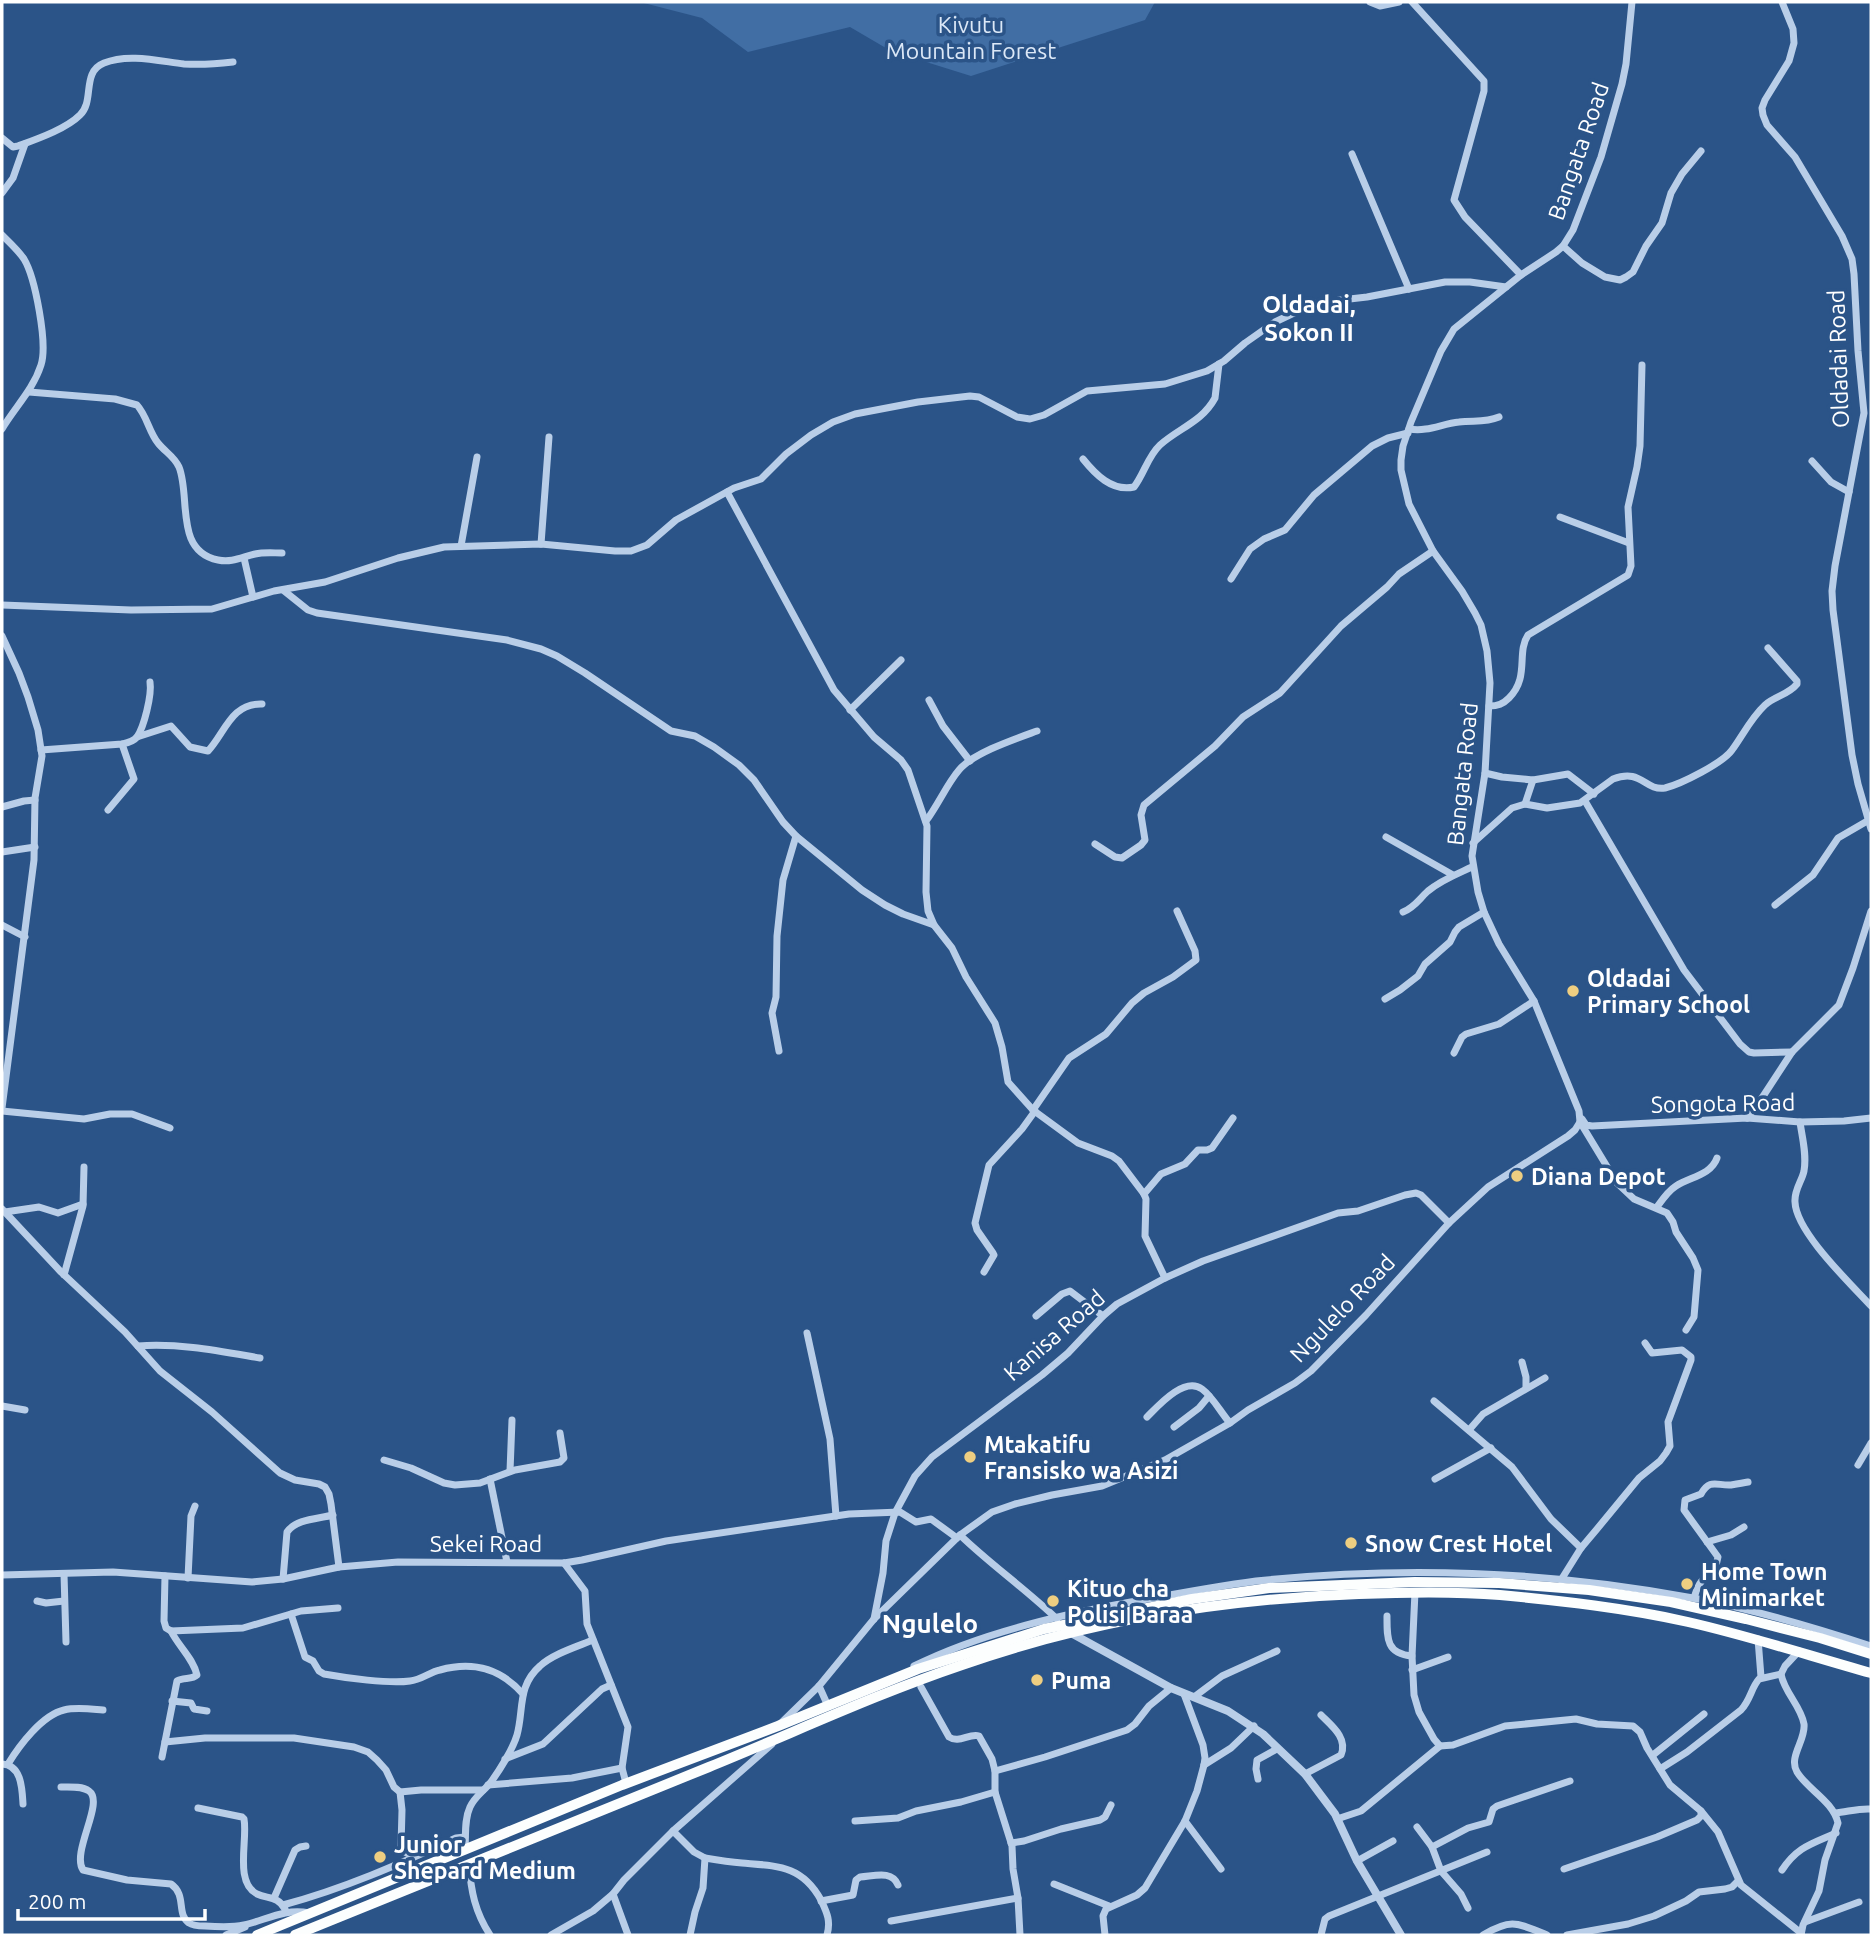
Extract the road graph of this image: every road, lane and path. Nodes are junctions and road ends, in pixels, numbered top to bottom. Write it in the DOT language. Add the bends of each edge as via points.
graph roads {
  1 [pos="1370,2"];
  2 [pos="1399,2"];
  3 [pos="1412,2"];
  4 [pos="1632,2"];
  5 [pos="1782,2"];
  6 [pos="233,62"];
  7 [pos="2,138"];
  8 [pos="25,144"];
  9 [pos="1701,151"];
  10 [pos="1352,154"];
  11 [pos="2,193"];
  12 [pos="2,234"];
  13 [pos="1563,246"];
  14 [pos="1521,275"];
  15 [pos="1506,287"];
  16 [pos="1409,289"];
  17 [pos="1219,364"];
  18 [pos="1642,365"];
  19 [pos="29,392"];
  20 [pos="1499,417"];
  21 [pos="2,429"];
  22 [pos="1408,431"];
  23 [pos="549,437"];
  24 [pos="477,457"];
  25 [pos="1083,459"];
  26 [pos="1812,461"];
  27 [pos="727,492"];
  28 [pos="1850,492"];
  29 [pos="1560,517"];
  30 [pos="1629,543"];
  31 [pos="541,544"];
  32 [pos="461,546"];
  33 [pos="1433,551"];
  34 [pos="282,553"];
  35 [pos="244,558"];
  36 [pos="1231,579"];
  37 [pos="283,590"];
  38 [pos="253,597"];
  39 [pos="2,605"];
  40 [pos="2,636"];
  41 [pos="1768,649"];
  42 [pos="901,660"];
  43 [pos="150,682"];
  44 [pos="929,700"];
  45 [pos="262,704"];
  46 [pos="1489,706"];
  47 [pos="850,710"];
  48 [pos="1037,731"];
  49 [pos="137,737"];
  50 [pos="122,744"];
  51 [pos="41,750"];
  52 [pos="970,761"];
  53 [pos="1485,773"];
  54 [pos="1533,780"];
  55 [pos="1594,794"];
  56 [pos="35,800"];
  57 [pos="1585,801"];
  58 [pos="1525,804"];
  59 [pos="2,807"];
  60 [pos="108,810"];
  61 [pos="926,821"];
  62 [pos="1871,826"];
  63 [pos="796,836"];
  64 [pos="1386,838"];
  65 [pos="1473,843"];
  66 [pos="1095,844"];
  67 [pos="35,847"];
  68 [pos="2,852"];
  69 [pos="1472,867"];
  70 [pos="1453,875"];
  71 [pos="1775,905"];
  72 [pos="1177,911"];
  73 [pos="1871,911"];
  74 [pos="1403,912"];
  75 [pos="1484,912"];
  76 [pos="2,925"];
  77 [pos="934,925"];
  78 [pos="25,937"];
  79 [pos="1385,999"];
  80 [pos="1534,1001"];
  81 [pos="5,1049"];
  82 [pos="779,1051"];
  83 [pos="1792,1052"];
  84 [pos="1454,1053"];
  85 [pos="5,1070"];
  86 [pos="2,1109"];
  87 [pos="1034,1110"];
  88 [pos="1233,1118"];
  89 [pos="1747,1118"];
  90 [pos="1871,1118"];
  91 [pos="1580,1119"];
  92 [pos="1800,1122"];
  93 [pos="170,1128"];
  94 [pos="1717,1158"];
  95 [pos="84,1167"];
  96 [pos="1144,1194"];
  97 [pos="83,1204"];
  98 [pos="1657,1207"];
  99 [pos="3,1211"];
  100 [pos="1450,1223"];
  101 [pos="984,1272"];
  102 [pos="64,1275"];
  103 [pos="1165,1278"];
  104 [pos="1871,1306"];
  105 [pos="1036,1316"];
  106 [pos="1103,1316"];
  107 [pos="1686,1330"];
  108 [pos="807,1334"];
  109 [pos="1645,1343"];
  110 [pos="138,1346"];
  111 [pos="260,1358"];
  112 [pos="1522,1362"];
  113 [pos="1545,1378"];
  114 [pos="1526,1387"];
  115 [pos="1209,1396"];
  116 [pos="1434,1401"];
  117 [pos="2,1406"];
  118 [pos="25,1410"];
  119 [pos="1147,1417"];
  120 [pos="512,1420"];
  121 [pos="1230,1423"];
  122 [pos="1174,1427"];
  123 [pos="1469,1430"];
  124 [pos="560,1433"];
  125 [pos="1871,1443"];
  126 [pos="1491,1448"];
  127 [pos="384,1460"];
  128 [pos="1858,1465"];
  129 [pos="510,1472"];
  130 [pos="490,1479"];
  131 [pos="1435,1479"];
  132 [pos="1748,1482"];
  133 [pos="195,1506"];
  134 [pos="895,1513"];
  135 [pos="333,1515"];
  136 [pos="836,1516"];
  137 [pos="1744,1527"];
  138 [pos="958,1536"];
  139 [pos="1707,1542"];
  140 [pos="1581,1548"];
  141 [pos="507,1562"];
  142 [pos="564,1563"];
  143 [pos="339,1567"];
  144 [pos="64,1574"];
  145 [pos="2,1575"];
  146 [pos="165,1576"];
  147 [pos="188,1578"];
  148 [pos="283,1579"];
  149 [pos="1561,1580"];
  150 [pos="1415,1592"];
  151 [pos="1694,1598"];
  152 [pos="37,1601"];
  153 [pos="64,1601"];
  154 [pos="338,1608"];
  155 [pos="291,1614"];
  156 [pos="1387,1616"];
  157 [pos="874,1619"];
  158 [pos="1063,1625"];
  159 [pos="171,1631"];
  160 [pos="1758,1639"];
  161 [pos="593,1640"];
  162 [pos="66,1642"];
  163 [pos="1871,1646"];
  164 [pos="1277,1651"];
  165 [pos="1799,1651"];
  166 [pos="1871,1654"];
  167 [pos="1412,1656"];
  168 [pos="1448,1657"];
  169 [pos="1412,1670"];
  170 [pos="1781,1674"];
  171 [pos="1871,1676"];
  172 [pos="1761,1677"];
  173 [pos="611,1685"];
  174 [pos="819,1686"];
  175 [pos="921,1687"];
  176 [pos="1171,1688"];
  177 [pos="523,1694"];
  178 [pos="1184,1694"];
  179 [pos="1194,1697"];
  180 [pos="172,1701"];
  181 [pos="828,1706"];
  182 [pos="103,1710"];
  183 [pos="207,1711"];
  184 [pos="1704,1714"];
  185 [pos="1321,1715"];
  186 [pos="778,1726"];
  187 [pos="1254,1726"];
  188 [pos="778,1739"];
  189 [pos="165,1742"];
  190 [pos="1440,1746"];
  191 [pos="1278,1749"];
  192 [pos="1653,1755"];
  193 [pos="162,1757"];
  194 [pos="504,1759"];
  195 [pos="5,1764"];
  196 [pos="1204,1765"];
  197 [pos="622,1769"];
  198 [pos="1660,1769"];
  199 [pos="661,1770"];
  200 [pos="995,1771"];
  201 [pos="1305,1774"];
  202 [pos="1258,1779"];
  203 [pos="1570,1781"];
  204 [pos="624,1784"];
  205 [pos="666,1785"];
  206 [pos="61,1787"];
  207 [pos="486,1788"];
  208 [pos="400,1792"];
  209 [pos="995,1792"];
  210 [pos="626,1801"];
  211 [pos="23,1804"];
  212 [pos="1111,1805"];
  213 [pos="198,1808"];
  214 [pos="1871,1809"];
  215 [pos="1701,1811"];
  216 [pos="1835,1813"];
  217 [pos="1337,1819"];
  218 [pos="856,1821"];
  219 [pos="1185,1821"];
  220 [pos="1417,1826"];
  221 [pos="673,1831"];
  222 [pos="1836,1833"];
  223 [pos="465,1837"];
  224 [pos="1393,1841"];
  225 [pos="1011,1843"];
  226 [pos="306,1846"];
  227 [pos="1432,1847"];
  228 [pos="465,1849"];
  229 [pos="1487,1852"];
  230 [pos="413,1856"];
  231 [pos="705,1858"];
  232 [pos="1357,1861"];
  233 [pos="470,1865"];
  234 [pos="1221,1868"];
  235 [pos="1564,1869"];
  236 [pos="1782,1870"];
  237 [pos="1441,1871"];
  238 [pos="1738,1881"];
  239 [pos="1054,1884"];
  240 [pos="898,1885"];
  241 [pos="613,1894"];
  242 [pos="1377,1897"];
  243 [pos="274,1898"];
  244 [pos="1018,1898"];
  245 [pos="821,1901"];
  246 [pos="1859,1902"];
  247 [pos="1108,1906"];
  248 [pos="285,1908"];
  249 [pos="1468,1908"];
  250 [pos="309,1913"];
  251 [pos="264,1919"];
  252 [pos="891,1921"];
  253 [pos="1805,1922"];
  254 [pos="1801,1934"];
  255 [pos="226,1935"];
  256 [pos="257,1935"];
  257 [pos="295,1935"];
  258 [pos="490,1935"];
  259 [pos="551,1935"];
  260 [pos="628,1935"];
  261 [pos="690,1935"];
  262 [pos="827,1935"];
  263 [pos="1020,1935"];
  264 [pos="1105,1935"];
  265 [pos="1321,1935"];
  266 [pos="1401,1935"];
  267 [pos="1483,1935"];
  268 [pos="1547,1935"];
  269 [pos="1567,1935"];
  1 -- 2 [label="street" via="1380,6"];
  3 -- 14 [label="street" via="1484,81 1454,200"];
  4 -- 13 [label="street, Bangata Road" via="1616,107 1587,196"];
  5 -- 28 [label="street, Oldadai Road" via="1794,43 1762,108 1767,125 1795,157 1852,259 1864,413"];
  6 -- 8 [label="street" via="211,65 139,59 103,63 92,74 83,113"];
  7 -- 8 [label="street" via="13,147"];
  8 -- 11 [label="street" via="13,178"];
  9 -- 13 [label="street" via="1682,174 1662,223 1626,277 1605,277"];
  10 -- 16 [label="street"];
  12 -- 19 [label="street" via="23,258 37,296 43,351"];
  13 -- 14 [label="street, Bangata Road"];
  14 -- 15 [label="street, Bangata Road"];
  15 -- 16 [label="street" via="1446,282"];
  15 -- 22 [label="street, Bangata Road" via="1450,334"];
  16 -- 17 [label="street" via="1306,306 1275,322"];
  17 -- 25 [label="street" via="1212,403 1191,425 1160,445 1134,487 1121,488 1098,476"];
  17 -- 27 [label="street" via="1172,383 1087,391 1030,419 970,396 855,414 811,435 761,479"];
  18 -- 30 [label="street" via="1640,446 1628,507"];
  19 -- 21 [label="street"];
  19 -- 35 [label="street" via="137,405 156,440 178,465 186,524 194,543 208,557"];
  20 -- 22 [label="street"];
  22 -- 33 [label="street, Bangata Road" via="1401,460 1404,482 1409,504"];
  22 -- 36 [label="street" via="1372,446 1314,495 1285,530 1250,549"];
  23 -- 31 [label="street"];
  24 -- 32 [label="street"];
  26 -- 28 [label="street" via="1831,482"];
  27 -- 31 [label="street" via="673,522 639,549"];
  27 -- 47 [label="street" via="831,685"];
  28 -- 62 [label="street, Oldadai Road" via="1835,566 1832,610 1852,755"];
  29 -- 30 [label="street"];
  30 -- 46 [label="street" via="1628,575 1528,635 1518,686 1502,704"];
  31 -- 32 [label="street"];
  32 -- 37 [label="street" via="429,549 325,582"];
  33 -- 46 [label="street, Bangata Road" via="1481,625 1490,668"];
  33 -- 66 [label="street" via="1399,573 1341,626 1280,693 1243,717 1144,805 1145,840 1141,845 1122,858"];
  34 -- 35 [label="street"];
  35 -- 38 [label="street"];
  37 -- 38 [label="street"];
  37 -- 63 [label="street" via="317,613 507,640 556,656 666,729 695,736 739,765"];
  38 -- 39 [label="street" via="197,610"];
  40 -- 51 [label="street" via="23,685"];
  41 -- 55 [label="street" via="1797,684 1765,705 1722,761 1665,788 1652,787 1637,777 1619,777"];
  42 -- 47 [label="street"];
  43 -- 49 [label="street" via="149,703"];
  44 -- 52 [label="street"];
  45 -- 49 [label="street" via="245,706 225,724 208,751 190,747 171,726"];
  46 -- 53 [label="street, Bangata Road"];
  47 -- 61 [label="street" via="906,766"];
  48 -- 52 [label="street"];
  49 -- 50 [label="street"];
  50 -- 51 [label="street"];
  50 -- 60 [label="street" via="134,779"];
  51 -- 56 [label="street"];
  52 -- 61 [label="street" via="955,775"];
  53 -- 54 [label="street"];
  53 -- 65 [label="street, Bangata Road"];
  54 -- 55 [label="street" via="1568,774"];
  54 -- 58 [label="street"];
  55 -- 57 [label="street"];
  56 -- 59 [label="street"];
  56 -- 67 [label="street"];
  57 -- 58 [label="street" via="1547,808"];
  57 -- 83 [label="street" via="1684,970 1740,1044 1754,1053"];
  58 -- 65 [label="street" via="1506,813"];
  61 -- 77 [label="street" via="926,903"];
  62 -- 71 [label="street" via="1838,838 1813,875"];
  63 -- 77 [label="street" via="885,905"];
  63 -- 82 [label="street" via="783,880 777,936 772,1013"];
  64 -- 70 [label="street"];
  65 -- 69 [label="street, Bangata Road"];
  67 -- 68 [label="street"];
  67 -- 78 [label="street"];
  69 -- 70 [label="street"];
  69 -- 75 [label="street, Bangata Road"];
  70 -- 74 [label="street"];
  72 -- 87 [label="street" via="1196,960 1144,993 1106,1034 1069,1058"];
  73 -- 83 [label="street" via="1839,1005"];
  75 -- 79 [label="street" via="1459,927 1418,976"];
  75 -- 80 [label="street, Bangata Road"];
  76 -- 78 [label="street"];
  77 -- 87 [label="street" via="953,948 995,1023 1008,1082"];
  78 -- 81 [label="street"];
  80 -- 84 [label="street" via="1499,1024 1466,1034"];
  80 -- 91 [label="street, Bangata Road"];
  81 -- 85 [label="street"];
  83 -- 89 [label="street"];
  85 -- 86 [label="street"];
  86 -- 93 [label="street" via="84,1119 132,1114"];
  87 -- 96 [label="street" via="1081,1146 1115,1157"];
  87 -- 101 [label="street" via="989,1165 975,1223 994,1255"];
  88 -- 96 [label="street" via="1212,1148 1198,1150 1185,1164 1161,1174"];
  89 -- 91 [label="street, Songota Road" via="1592,1126"];
  89 -- 92 [label="street, Songota Road"];
  90 -- 92 [label="street, Songota Road"];
  91 -- 98 [label="street, Bangata Road" via="1617,1183 1634,1199"];
  91 -- 100 [label="street, Ngulelo Road" via="1575,1130 1488,1187"];
  92 -- 104 [label="street" via="1805,1166 1795,1193 1796,1212 1847,1282"];
  94 -- 98 [label="street" via="1706,1172 1674,1187"];
  95 -- 97 [label="street"];
  96 -- 103 [label="street" via="1145,1236"];
  97 -- 99 [label="street" via="58,1213 39,1207"];
  97 -- 102 [label="street"];
  98 -- 107 [label="street" via="1671,1217 1698,1270 1694,1317"];
  99 -- 102 [label="street"];
  100 -- 103 [label="street, Kanisa Road" via="1421,1195 1409,1194 1334,1215"];
  100 -- 121 [label="street, Ngulelo Road" via="1311,1371"];
  102 -- 110 [label="street"];
  103 -- 106 [label="street, Kanisa Road"];
  105 -- 106 [label="street" via="1070,1291"];
  106 -- 134 [label="street, Kanisa Road" via="1042,1375 932,1457 915,1476"];
  108 -- 136 [label="street" via="830,1439"];
  109 -- 140 [label="street" via="1652,1353 1682,1350 1691,1357 1668,1422 1670,1446"];
  110 -- 111 [label="street" via="193,1347"];
  110 -- 135 [label="street" via="160,1371 280,1473 325,1487"];
  112 -- 114 [label="street"];
  113 -- 114 [label="street"];
  114 -- 123 [label="street" via="1483,1414"];
  115 -- 119 [label="street" via="1199,1387 1183,1388"];
  115 -- 121 [label="street"];
  115 -- 122 [label="street"];
  116 -- 123 [label="street"];
  117 -- 118 [label="street"];
  120 -- 129 [label="street"];
  121 -- 138 [label="street, Ngulelo Road" via="1123,1479 1003,1508"];
  123 -- 126 [label="street"];
  124 -- 129 [label="street" via="563,1460"];
  125 -- 128 [label="street"];
  126 -- 131 [label="street"];
  126 -- 140 [label="street" via="1513,1467 1551,1519"];
  127 -- 130 [label="street" via="444,1483"];
  129 -- 130 [label="street"];
  130 -- 141 [label="street"];
  132 -- 139 [label="street" via="1709,1485 1685,1500 1684,1510"];
  133 -- 147 [label="street"];
  134 -- 136 [label="street, Sekei Road"];
  134 -- 138 [label="street, Sekei Road" via="904,1513 916,1522 933,1519"];
  134 -- 157 [label="street, Kanisa Road"];
  135 -- 143 [label="street"];
  135 -- 148 [label="street" via="289,1528"];
  136 -- 142 [label="street, Sekei Road" via="666,1541"];
  137 -- 139 [label="street"];
  138 -- 157 [label="street, Ngulelo Road"];
  138 -- 158 [label="street, Sekei Road"];
  139 -- 151 [label="street" via="1718,1562"];
  140 -- 149 [label="street"];
  141 -- 142 [label="street, Sekei Road"];
  141 -- 143 [label="street, Sekei Road"];
  142 -- 161 [label="street" via="585,1591"];
  143 -- 148 [label="street, Sekei Road"];
  144 -- 145 [label="street, Sekei Road"];
  144 -- 146 [label="street, Sekei Road"];
  144 -- 153 [label="street"];
  146 -- 147 [label="street, Sekei Road"];
  146 -- 159 [label="street" via="164,1621"];
  147 -- 148 [label="street, Sekei Road"];
  149 -- 151 [label="street"];
  149 -- 158 [label="street" via="1445,1573 1296,1578 1115,1605"];
  150 -- 158 [label="highway" via="1263,1599"];
  150 -- 160 [label="highway" via="1598,1606"];
  150 -- 167 [label="street"];
  151 -- 163 [label="street"];
  152 -- 153 [label="street"];
  153 -- 162 [label="street"];
  154 -- 155 [label="street"];
  155 -- 159 [label="street" via="243,1628"];
  155 -- 177 [label="street" via="305,1657 324,1674 411,1681 441,1669 480,1667 506,1677"];
  156 -- 167 [label="street" via="1392,1648"];
  157 -- 174 [label="street, Ngulelo Road"];
  158 -- 166 [label="highway" via="1192,1598 1269,1588 1475,1582 1589,1590 1671,1602"];
  158 -- 176 [label="street"];
  158 -- 181 [label="highway" via="918,1669"];
  158 -- 188 [label="highway"];
  159 -- 180 [label="street" via="197,1674 178,1680"];
  160 -- 165 [label="highway"];
  160 -- 172 [label="street"];
  161 -- 173 [label="street"];
  161 -- 177 [label="street" via="541,1665"];
  164 -- 179 [label="street" via="1222,1676"];
  165 -- 170 [label="street"];
  165 -- 171 [label="highway"];
  167 -- 169 [label="street"];
  168 -- 169 [label="street"];
  169 -- 190 [label="street" via="1416,1704"];
  170 -- 172 [label="street"];
  170 -- 216 [label="street" via="1804,1726 1795,1768"];
  172 -- 198 [label="street" via="1741,1710"];
  173 -- 194 [label="street" via="543,1744"];
  173 -- 197 [label="street" via="628,1729"];
  174 -- 181 [label="street"];
  174 -- 186 [label="street, Ngulelo Road"];
  175 -- 200 [label="street" via="949,1737 979,1736"];
  176 -- 178 [label="street"];
  176 -- 200 [label="street" via="1126,1730"];
  177 -- 194 [label="street" via="517,1737"];
  178 -- 179 [label="street"];
  178 -- 196 [label="street" via="1203,1745"];
  179 -- 187 [label="street"];
  180 -- 183 [label="street" via="192,1703 194,1709"];
  180 -- 189 [label="street"];
  181 -- 186 [label="highway"];
  182 -- 195 [label="street" via="66,1709 53,1714"];
  184 -- 192 [label="street"];
  185 -- 201 [label="street" via="1339,1734 1343,1752"];
  186 -- 199 [label="highway"];
  187 -- 191 [label="street"];
  187 -- 196 [label="street"];
  188 -- 205 [label="highway"];
  188 -- 221 [label="street"];
  189 -- 193 [label="street"];
  189 -- 208 [label="street" via="294,1738 354,1747 369,1752"];
  190 -- 192 [label="street" via="1505,1726 1576,1719 1633,1726"];
  190 -- 217 [label="street" via="1361,1811"];
  191 -- 201 [label="street"];
  191 -- 202 [label="street" via="1257,1760"];
  192 -- 198 [label="street"];
  194 -- 207 [label="street"];
  195 -- 211 [label="street" via="22,1781"];
  196 -- 219 [label="street"];
  197 -- 204 [label="street"];
  197 -- 207 [label="street"];
  198 -- 215 [label="street" via="1670,1785"];
  199 -- 204 [label="highway"];
  199 -- 205 [label="highway"];
  200 -- 209 [label="street"];
  201 -- 217 [label="street"];
  203 -- 227 [label="street" via="1497,1806 1489,1822"];
  204 -- 210 [label="highway"];
  204 -- 228 [label="highway"];
  205 -- 210 [label="highway"];
  206 -- 251 [label="street" via="85,1788 93,1796 79,1861 83,1870 171,1884 180,1894 190,1924 230,1927"];
  207 -- 208 [label="street"];
  207 -- 223 [label="street" via="470,1806"];
  208 -- 230 [label="street" via="401,1847"];
  209 -- 218 [label="street" via="898,1818"];
  209 -- 225 [label="street"];
  210 -- 233 [label="highway"];
  212 -- 225 [label="street" via="1100,1820"];
  213 -- 243 [label="street" via="244,1819 246,1882 257,1894"];
  214 -- 216 [label="street"];
  215 -- 235 [label="street" via="1697,1820 1667,1833"];
  215 -- 238 [label="street" via="1718,1832"];
  216 -- 222 [label="street"];
  217 -- 232 [label="street"];
  219 -- 234 [label="street"];
  219 -- 247 [label="street" via="1146,1888"];
  220 -- 227 [label="street"];
  221 -- 231 [label="street"];
  221 -- 241 [label="street"];
  222 -- 236 [label="street" via="1799,1850"];
  222 -- 253 [label="street"];
  223 -- 228 [label="street"];
  223 -- 230 [label="street"];
  224 -- 232 [label="street"];
  225 -- 244 [label="street"];
  226 -- 243 [label="street" via="295,1850"];
  227 -- 237 [label="street"];
  228 -- 250 [label="highway"];
  229 -- 237 [label="street"];
  230 -- 248 [label="street"];
  231 -- 245 [label="street" via="787,1868 809,1883"];
  231 -- 261 [label="street" via="704,1888"];
  232 -- 242 [label="street"];
  233 -- 257 [label="highway"];
  233 -- 258 [label="street" via="475,1908"];
  237 -- 242 [label="street"];
  237 -- 249 [label="street"];
  238 -- 254 [label="street"];
  238 -- 269 [label="street" via="1725,1889 1699,1892 1628,1924"];
  239 -- 247 [label="street"];
  240 -- 245 [label="street" via="891,1875 860,1877 853,1895"];
  241 -- 259 [label="street"];
  241 -- 260 [label="street"];
  242 -- 265 [label="street" via="1327,1917"];
  242 -- 266 [label="street"];
  243 -- 248 [label="street"];
  244 -- 252 [label="street"];
  244 -- 263 [label="street"];
  245 -- 262 [label="street" via="829,1916"];
  246 -- 253 [label="street"];
  247 -- 264 [label="street"];
  248 -- 250 [label="street"];
  248 -- 251 [label="street"];
  250 -- 256 [label="highway"];
  251 -- 255 [label="street"];
  253 -- 254 [label="street"];
  267 -- 268 [label="street" via="1510,1923"];
}
